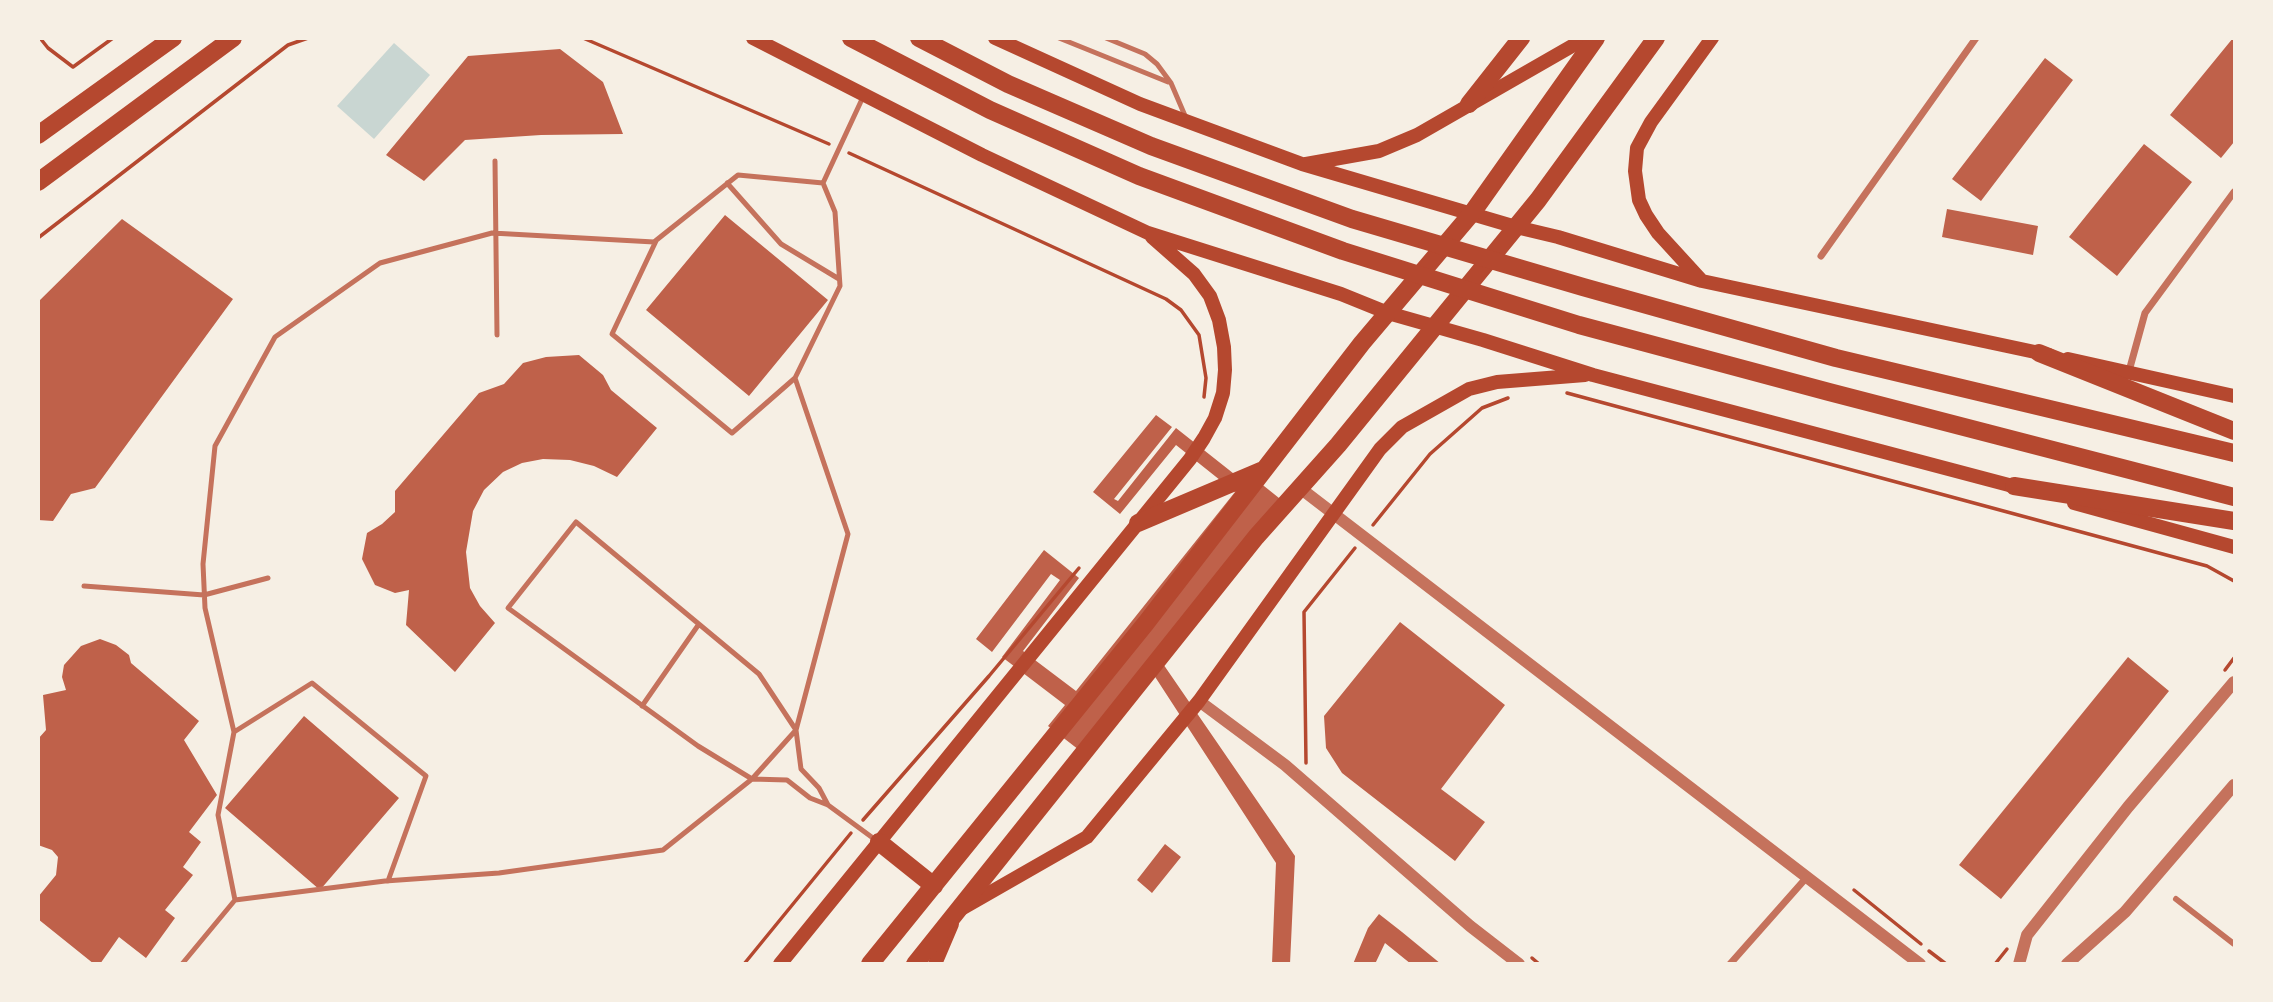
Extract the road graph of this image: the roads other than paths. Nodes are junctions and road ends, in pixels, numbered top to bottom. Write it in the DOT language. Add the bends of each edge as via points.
graph roads {
  1 [pos="173,38"];
  2 [pos="233,38"];
  3 [pos="754,38"];
  4 [pos="851,38"];
  5 [pos="919,38"];
  6 [pos="995,38"];
  7 [pos="1059,38"];
  8 [pos="1106,38"];
  9 [pos="1521,38"];
  10 [pos="1587,38"];
  11 [pos="1596,38"];
  12 [pos="1656,38"];
  13 [pos="1713,38"];
  14 [pos="1976,38"];
  15 [pos="1171,83"];
  16 [pos="864,96"];
  17 [pos="1469,104"];
  18 [pos="1188,122"];
  19 [pos="38,135"];
  20 [pos="495,161"];
  21 [pos="1302,164"];
  22 [pos="38,182"];
  23 [pos="727,183"];
  24 [pos="823,183"];
  25 [pos="2235,192"];
  26 [pos="1472,213"];
  27 [pos="1516,227"];
  28 [pos="496,233"];
  29 [pos="1148,233"];
  30 [pos="656,241"];
  31 [pos="1821,256"];
  32 [pos="839,279"];
  33 [pos="1702,281"];
  34 [pos="1388,313"];
  35 [pos="1434,325"];
  36 [pos="497,335"];
  37 [pos="2039,353"];
  38 [pos="2129,371"];
  39 [pos="1593,375"];
  40 [pos="795,378"];
  41 [pos="2235,396"];
  42 [pos="2235,431"];
  43 [pos="2235,453"];
  44 [pos="1266,468"];
  45 [pos="2014,486"];
  46 [pos="1300,488"];
  47 [pos="2235,498"];
  48 [pos="1332,514"];
  49 [pos="2235,521"];
  50 [pos="1138,523"];
  51 [pos="2235,547"];
  52 [pos="268,578"];
  53 [pos="84,586"];
  54 [pos="204,595"];
  55 [pos="699,624"];
  56 [pos="2235,682"];
  57 [pos="1199,701"];
  58 [pos="642,706"];
  59 [pos="796,730"];
  60 [pos="234,732"];
  61 [pos="752,779"];
  62 [pos="2235,785"];
  63 [pos="828,805"];
  64 [pos="878,842"];
  65 [pos="1807,877"];
  66 [pos="388,881"];
  67 [pos="934,886"];
  68 [pos="2176,899"];
  69 [pos="235,900"];
  70 [pos="958,910"];
  71 [pos="2235,944"];
  72 [pos="1524,960"];
  73 [pos="182,964"];
  74 [pos="780,964"];
  75 [pos="870,964"];
  76 [pos="915,964"];
  77 [pos="935,964"];
  78 [pos="1730,964"];
  79 [pos="1920,964"];
  80 [pos="2019,964"];
  81 [pos="2067,964"];
  1 -- 19 [label="main road"];
  2 -- 22 [label="main road"];
  3 -- 16 [label="main road"];
  4 -- 47 [label="main road" via="990,110 1139,176 1330,247 1579,325"];
  5 -- 43 [label="main road" via="1008,84 1151,146 1352,219 1836,358"];
  6 -- 18 [label="main road"];
  7 -- 15 [label="lane"];
  8 -- 15 [label="lane" via="1145,54"];
  9 -- 17 [label="main road"];
  10 -- 17 [label="main road"];
  11 -- 26 [label="main road"];
  12 -- 27 [label="main road"];
  13 -- 33 [label="main road" via="1651,122 1637,148 1635,171 1646,215"];
  14 -- 31 [label="street"];
  15 -- 18 [label="lane"];
  16 -- 24 [label="lane"];
  16 -- 29 [label="main road"];
  17 -- 21 [label="main road" via="1379,151"];
  18 -- 21 [label="main road"];
  20 -- 28 [label="lane"];
  21 -- 26 [label="main road"];
  23 -- 24 [label="lane" via="738,175"];
  23 -- 30 [label="lane"];
  23 -- 32 [label="lane" via="781,244"];
  24 -- 32 [label="lane" via="835,212"];
  25 -- 38 [label="street" via="2145,313"];
  26 -- 27 [label="main road"];
  26 -- 34 [label="main road"];
  27 -- 33 [label="main road"];
  27 -- 35 [label="main road"];
  28 -- 30 [label="lane"];
  28 -- 36 [label="lane"];
  28 -- 54 [label="lane" via="380,264 275,337 215,446"];
  29 -- 34 [label="main road"];
  29 -- 50 [label="main road" via="1210,296 1219,320 1225,370 1223,393 1204,438"];
  30 -- 40 [label="lane" via="612,334 733,433"];
  32 -- 40 [label="lane" via="840,286"];
  33 -- 37 [label="main road"];
  34 -- 35 [label="main road"];
  34 -- 44 [label="main road"];
  35 -- 39 [label="main road"];
  35 -- 46 [label="main road"];
  37 -- 38 [label="main road"];
  37 -- 42 [label="main road"];
  38 -- 41 [label="main road"];
  39 -- 45 [label="main road"];
  39 -- 48 [label="main road" via="1497,382 1469,389 1427,411 1380,449"];
  40 -- 59 [label="lane" via="848,534"];
  44 -- 50 [label="main road"];
  44 -- 67 [label="main road"];
  45 -- 49 [label="main road"];
  45 -- 51 [label="main road"];
  46 -- 48 [label="street"];
  46 -- 70 [label="main road"];
  48 -- 57 [label="main road"];
  48 -- 65 [label="street"];
  50 -- 64 [label="main road"];
  52 -- 54 [label="lane"];
  53 -- 54 [label="lane"];
  54 -- 60 [label="lane"];
  55 -- 58 [label="lane"];
  55 -- 58 [label="lane" via="576,522 508,608"];
  55 -- 59 [label="lane" via="759,674"];
  56 -- 80 [label="street" via="2027,935"];
  57 -- 70 [label="main road" via="1087,837"];
  57 -- 72 [label="street" via="1285,765 1470,926"];
  58 -- 61 [label="lane"];
  59 -- 61 [label="lane"];
  59 -- 63 [label="lane" via="801,769"];
  60 -- 66 [label="lane" via="312,683 426,776"];
  60 -- 69 [label="lane" via="218,815"];
  61 -- 63 [label="lane" via="788,780 810,798"];
  61 -- 66 [label="lane" via="663,850 499,873"];
  62 -- 81 [label="street" via="2125,912"];
  63 -- 64 [label="lane"];
  64 -- 67 [label="main road"];
  64 -- 74 [label="main road"];
  65 -- 78 [label="street"];
  65 -- 79 [label="street"];
  66 -- 69 [label="lane"];
  67 -- 75 [label="main road"];
  68 -- 71 [label="street"];
  69 -- 73 [label="lane"];
  70 -- 76 [label="main road"];
  70 -- 77 [label="main road"];
}
